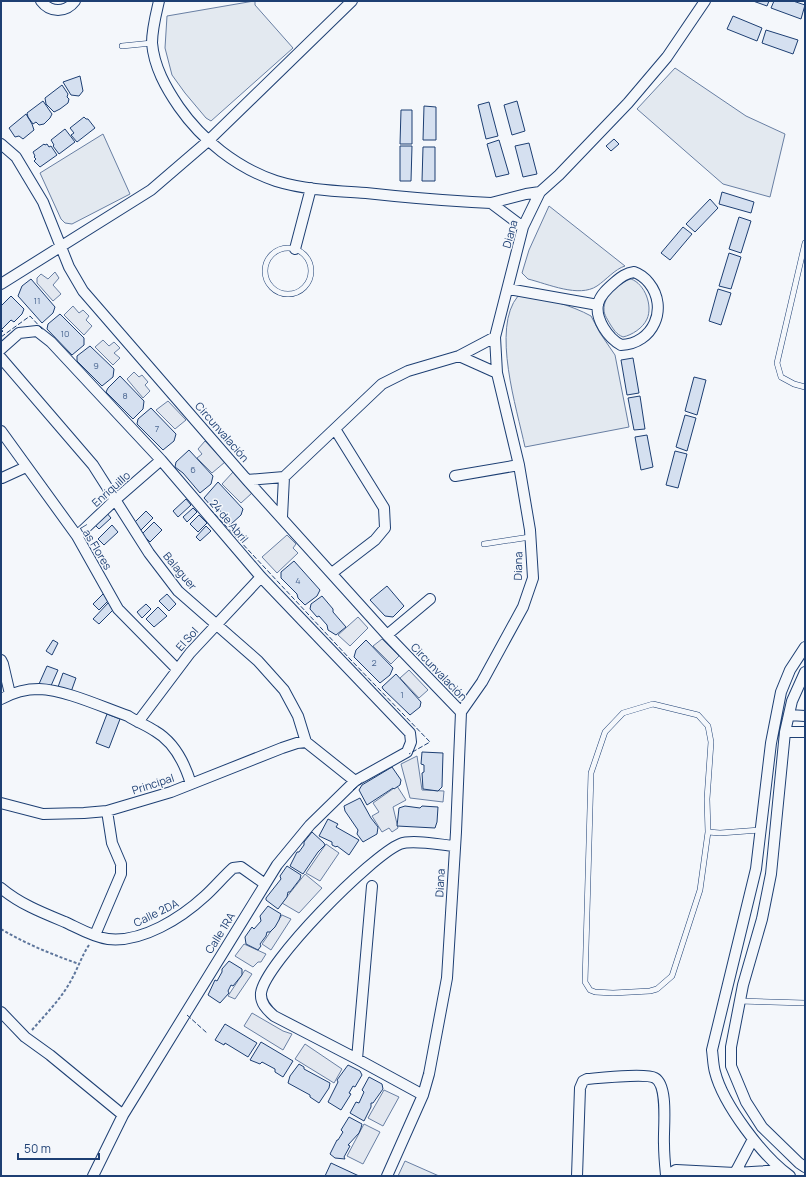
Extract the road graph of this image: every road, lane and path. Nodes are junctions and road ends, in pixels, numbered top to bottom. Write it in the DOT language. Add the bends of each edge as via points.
graph roads {
  1 [pos="41,1"];
  2 [pos="74,1"];
  3 [pos="159,1"];
  4 [pos="352,1"];
  5 [pos="705,1"];
  6 [pos="152,43"];
  7 [pos="122,46"];
  8 [pos="208,141"];
  9 [pos="1,144"];
  10 [pos="310,188"];
  11 [pos="540,192"];
  12 [pos="491,203"];
  13 [pos="523,227"];
  14 [pos="805,243"];
  15 [pos="61,246"];
  16 [pos="295,249"];
  17 [pos="1,284"];
  18 [pos="508,289"];
  19 [pos="598,305"];
  20 [pos="495,337"];
  21 [pos="1,349"];
  22 [pos="460,356"];
  23 [pos="1,358"];
  24 [pos="497,373"];
  25 [pos="805,387"];
  26 [pos="335,429"];
  27 [pos="1,431"];
  28 [pos="162,460"];
  29 [pos="519,465"];
  30 [pos="26,467"];
  31 [pos="454,476"];
  32 [pos="284,477"];
  33 [pos="2,478"];
  34 [pos="248,480"];
  35 [pos="115,500"];
  36 [pos="282,517"];
  37 [pos="77,536"];
  38 [pos="530,537"];
  39 [pos="484,544"];
  40 [pos="332,573"];
  41 [pos="261,577"];
  42 [pos="430,599"];
  43 [pos="217,624"];
  44 [pos="387,635"];
  45 [pos="805,647"];
  46 [pos="1,660"];
  47 [pos="177,669"];
  48 [pos="805,672"];
  49 [pos="10,694"];
  50 [pos="1,699"];
  51 [pos="461,712"];
  52 [pos="789,715"];
  53 [pos="805,716"];
  54 [pos="138,722"];
  55 [pos="785,732"];
  56 [pos="805,732"];
  57 [pos="306,742"];
  58 [pos="411,742"];
  59 [pos="355,782"];
  60 [pos="191,784"];
  61 [pos="1,803"];
  62 [pos="107,811"];
  63 [pos="760,830"];
  64 [pos="708,832"];
  65 [pos="454,846"];
  66 [pos="264,884"];
  67 [pos="372,886"];
  68 [pos="1,888"];
  69 [pos="1,929"];
  70 [pos="95,935"];
  71 [pos="79,964"];
  72 [pos="739,1000"];
  73 [pos="805,1003"];
  74 [pos="1,1012"];
  75 [pos="25,1037"];
  76 [pos="357,1059"];
  77 [pos="423,1095"];
  78 [pos="123,1115"];
  79 [pos="753,1139"];
  80 [pos="805,1167"];
  81 [pos="782,1170"];
  82 [pos="735,1173"];
  83 [pos="93,1176"];
  84 [pos="387,1176"];
  85 [pos="577,1176"];
  86 [pos="666,1176"];
  87 [pos="790,1176"];
  1 -- 2 [label="street" via="48,8 61,10"];
  3 -- 6 [label="street"];
  4 -- 8 [label="street"];
  5 -- 11 [label="street, Diana" via="667,57 628,103"];
  6 -- 7 [label="lane"];
  6 -- 8 [label="street" via="158,69 168,90"];
  8 -- 10 [label="street" via="260,174 277,181"];
  8 -- 15 [label="street" via="151,190"];
  9 -- 15 [label="street, Circunvalación" via="16,157 43,202"];
  10 -- 12 [label="street"];
  10 -- 16 [label="street"];
  11 -- 12 [label="street"];
  11 -- 13 [label="street, Diana"];
  12 -- 13 [label="street"];
  13 -- 18 [label="street, Diana"];
  14 -- 25 [label="lane" via="777,363 781,377"];
  15 -- 17 [label="street"];
  15 -- 34 [label="street, Circunvalación" via="69,267 83,291"];
  16 -- 16 [label="lane" via="279,250 268,260 265,268 267,280 274,290 281,293 302,290 310,278 311,264 302,252"];
  18 -- 19 [label="street"];
  18 -- 20 [label="street, Diana"];
  19 -- 19 [label="street" via="602,325 621,345 632,343 646,334 658,318 655,292 639,273 621,277 603,294"];
  20 -- 22 [label="street"];
  20 -- 24 [label="street, Diana"];
  21 -- 28 [label="street, 24 de Abril" via="19,333 37,330"];
  22 -- 24 [label="street"];
  22 -- 26 [label="street" via="408,371 382,384"];
  23 -- 35 [label="street, Balaguer" via="93,465"];
  24 -- 29 [label="street, Diana"];
  26 -- 32 [label="street"];
  26 -- 40 [label="street" via="384,508 385,528 375,540"];
  27 -- 30 [label="street, Las Flores"];
  28 -- 35 [label="street, Enriquillo"];
  28 -- 41 [label="street, 24 de Abril"];
  29 -- 31 [label="street"];
  29 -- 38 [label="street, Diana"];
  30 -- 33 [label="street"];
  30 -- 37 [label="street, Las Flores"];
  32 -- 34 [label="street"];
  32 -- 36 [label="street"];
  34 -- 36 [label="street, Circunvalación"];
  35 -- 37 [label="street, Enriquillo"];
  35 -- 43 [label="street, Balaguer" via="148,553 178,591"];
  36 -- 40 [label="street, Circunvalación"];
  37 -- 47 [label="street, Las Flores" via="118,609"];
  38 -- 39 [label="lane"];
  38 -- 51 [label="street, Diana" via="533,578 523,607 482,682"];
  40 -- 44 [label="street, Circunvalación"];
  41 -- 43 [label="street, El Sol"];
  41 -- 58 [label="street, 24 de Abril" via="410,733"];
  42 -- 44 [label="street"];
  43 -- 47 [label="street, El Sol"];
  43 -- 57 [label="street, Balaguer" via="258,661 284,690 298,716"];
  44 -- 51 [label="street, Circunvalación"];
  45 -- 63 [label="street" via="790,670 781,692 771,743"];
  46 -- 49 [label="street"];
  47 -- 54 [label="street, El Sol"];
  48 -- 52 [label="street" via="792,701"];
  49 -- 50 [label="street"];
  49 -- 54 [label="street" via="38,689 59,692 128,716"];
  51 -- 65 [label="street, Diana"];
  52 -- 53 [label="street"];
  52 -- 55 [label="street"];
  54 -- 60 [label="street" via="156,731 174,747"];
  55 -- 56 [label="street"];
  55 -- 72 [label="street" via="771,874 762,919"];
  57 -- 59 [label="street"];
  57 -- 60 [label="street, Principal" via="282,748"];
  58 -- 59 [label="street, Calle 1RA" via="407,752"];
  59 -- 66 [label="street, Calle 1RA" via="310,825"];
  60 -- 62 [label="street, Principal"];
  61 -- 62 [label="street, Principal" via="43,814"];
  62 -- 70 [label="street" via="112,843 121,864 121,874"];
  63 -- 64 [label="lane"];
  63 -- 79 [label="street" via="756,869 712,1050 715,1072 724,1094"];
  64 -- 64 [label="lane" via="707,799 711,742 708,726 698,715 653,704 623,713 605,732 591,773 585,982 590,990 613,993 650,991 657,989 672,976 700,890"];
  65 -- 76 [label="street" via="409,842 400,844 386,853 330,901 290,947 264,985 261,994 266,1010"];
  65 -- 77 [label="street, Diana" via="447,978"];
  66 -- 70 [label="street, Calle 2DA" via="241,868 233,868 188,910 163,926 122,939 107,939"];
  66 -- 78 [label="street, Calle 1RA"];
  67 -- 76 [label="street"];
  68 -- 70 [label="street, Calle 2DA" via="35,910"];
  69 -- 71 [label="path" via="45,952"];
  70 -- 71 [label="path"];
  71 -- 75 [label="path" via="55,1005"];
  72 -- 73 [label="lane"];
  72 -- 80 [label="street" via="731,1047 731,1066 738,1086 762,1126"];
  74 -- 75 [label="street"];
  75 -- 78 [label="street"];
  76 -- 77 [label="street"];
  77 -- 84 [label="street, Diana"];
  78 -- 83 [label="street, Calle 1RA"];
  79 -- 81 [label="street"];
  79 -- 82 [label="street"];
  81 -- 82 [label="street"];
  81 -- 87 [label="street"];
  82 -- 86 [label="street" via="676,1170"];
  85 -- 86 [label="street" via="580,1088 583,1081 645,1076 655,1078 660,1083 664,1097 663,1143"];
}
